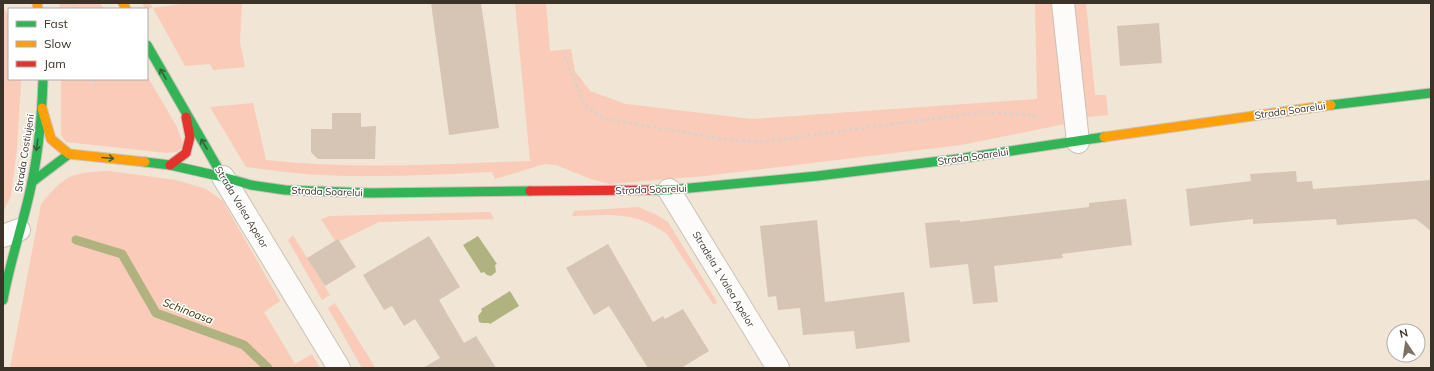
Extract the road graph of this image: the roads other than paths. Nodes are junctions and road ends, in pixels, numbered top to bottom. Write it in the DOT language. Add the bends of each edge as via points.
graph roads {
  1 [pos="1063,3"];
  2 [pos="148,47"];
  3 [pos="43,80"];
  4 [pos="1431,94"];
  5 [pos="42,108"];
  6 [pos="185,111"];
  7 [pos="1078,142"];
  8 [pos="69,154"];
  9 [pos="170,165"];
  10 [pos="223,177"];
  11 [pos="32,182"];
  12 [pos="669,190"];
  13 [pos="11,233"];
  14 [pos="5,278"];
  15 [pos="3,300"];
  16 [pos="339,368"];
  17 [pos="778,368"];
  1 -- 7 [label="street"];
  6 -- 2 [label="street, Strada Valea Apelor, one-way"];
  3 -- 5 [label="street, Strada Costiujeni"];
  4 -- 7 [label="street, Strada Soarelui" via="1289,110"];
  5 -- 8 [label="street" via="51,139"];
  5 -- 11 [label="street, Strada Costiujeni, one-way"];
  6 -- 9 [label="street" via="190,137 186,153"];
  10 -- 6 [label="street, Strada Valea Apelor, one-way"];
  7 -- 12 [label="street, Strada Soarelui" via="833,174"];
  8 -- 9 [label="street, Strada Soarelui, one-way"];
  8 -- 11 [label="street"];
  9 -- 10 [label="street, Strada Soarelui"];
  10 -- 12 [label="street, Strada Soarelui" via="251,185 300,191 378,193"];
  10 -- 16 [label="street, Strada Valea Apelor"];
  11 -- 13 [label="street, Strada Costiujeni"];
  12 -- 17 [label="street, Stradela 1 Valea Apelor"];
  13 -- 14 [label="street, Strada Costiujeni"];
  14 -- 15 [label="street, Strada Costiujeni"];
}
